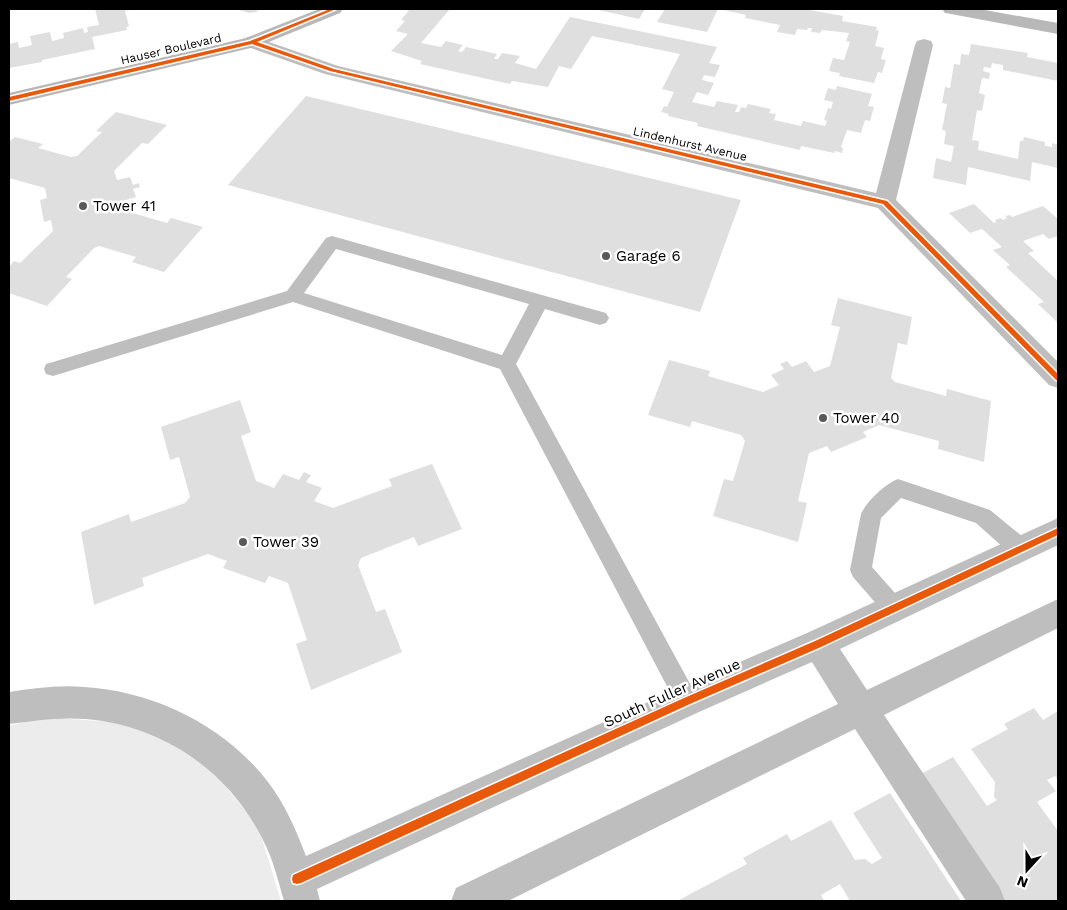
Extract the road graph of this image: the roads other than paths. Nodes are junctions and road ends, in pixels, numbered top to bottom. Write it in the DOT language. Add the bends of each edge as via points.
graph roads {
  1 [pos="334,9"];
  2 [pos="952,9"];
  3 [pos="1058,29"];
  4 [pos="252,42"];
  5 [pos="924,45"];
  6 [pos="9,99"];
  7 [pos="885,202"];
  8 [pos="293,296"];
  9 [pos="540,301"];
  10 [pos="600,318"];
  11 [pos="507,364"];
  12 [pos="53,369"];
  13 [pos="1058,378"];
  14 [pos="1058,531"];
  15 [pos="1021,549"];
  16 [pos="894,608"];
  17 [pos="1058,613"];
  18 [pos="818,644"];
  19 [pos="687,701"];
  20 [pos="9,708"];
  21 [pos="860,709"];
  22 [pos="299,890"];
  23 [pos="469,901"];
  24 [pos="987,901"];
  1 -- 4 [label="street, Hauser Boulevard"];
  2 -- 3 [label="street"];
  4 -- 6 [label="street, Hauser Boulevard"];
  4 -- 7 [label="street, Lindenhurst Avenue" via="332,70"];
  5 -- 7 [label="street"];
  7 -- 13 [label="street"];
  8 -- 9 [label="lane" via="332,242"];
  8 -- 11 [label="lane"];
  8 -- 12 [label="lane"];
  9 -- 10 [label="lane"];
  9 -- 11 [label="lane"];
  11 -- 19 [label="lane"];
  14 -- 15 [label="street, South Fuller Avenue"];
  15 -- 16 [label="street, South Fuller Avenue"];
  15 -- 16 [label="lane" via="983,516 898,488 871,514 861,570"];
  16 -- 18 [label="street, South Fuller Avenue"];
  17 -- 21 [label="street"];
  18 -- 19 [label="street, South Fuller Avenue"];
  18 -- 21 [label="street"];
  19 -- 22 [label="street, South Fuller Avenue"];
  20 -- 22 [label="street" via="47,702 95,704 139,712 180,728 217,753 249,785 270,815 285,845"];
  21 -- 23 [label="street"];
  21 -- 24 [label="street"];
}
